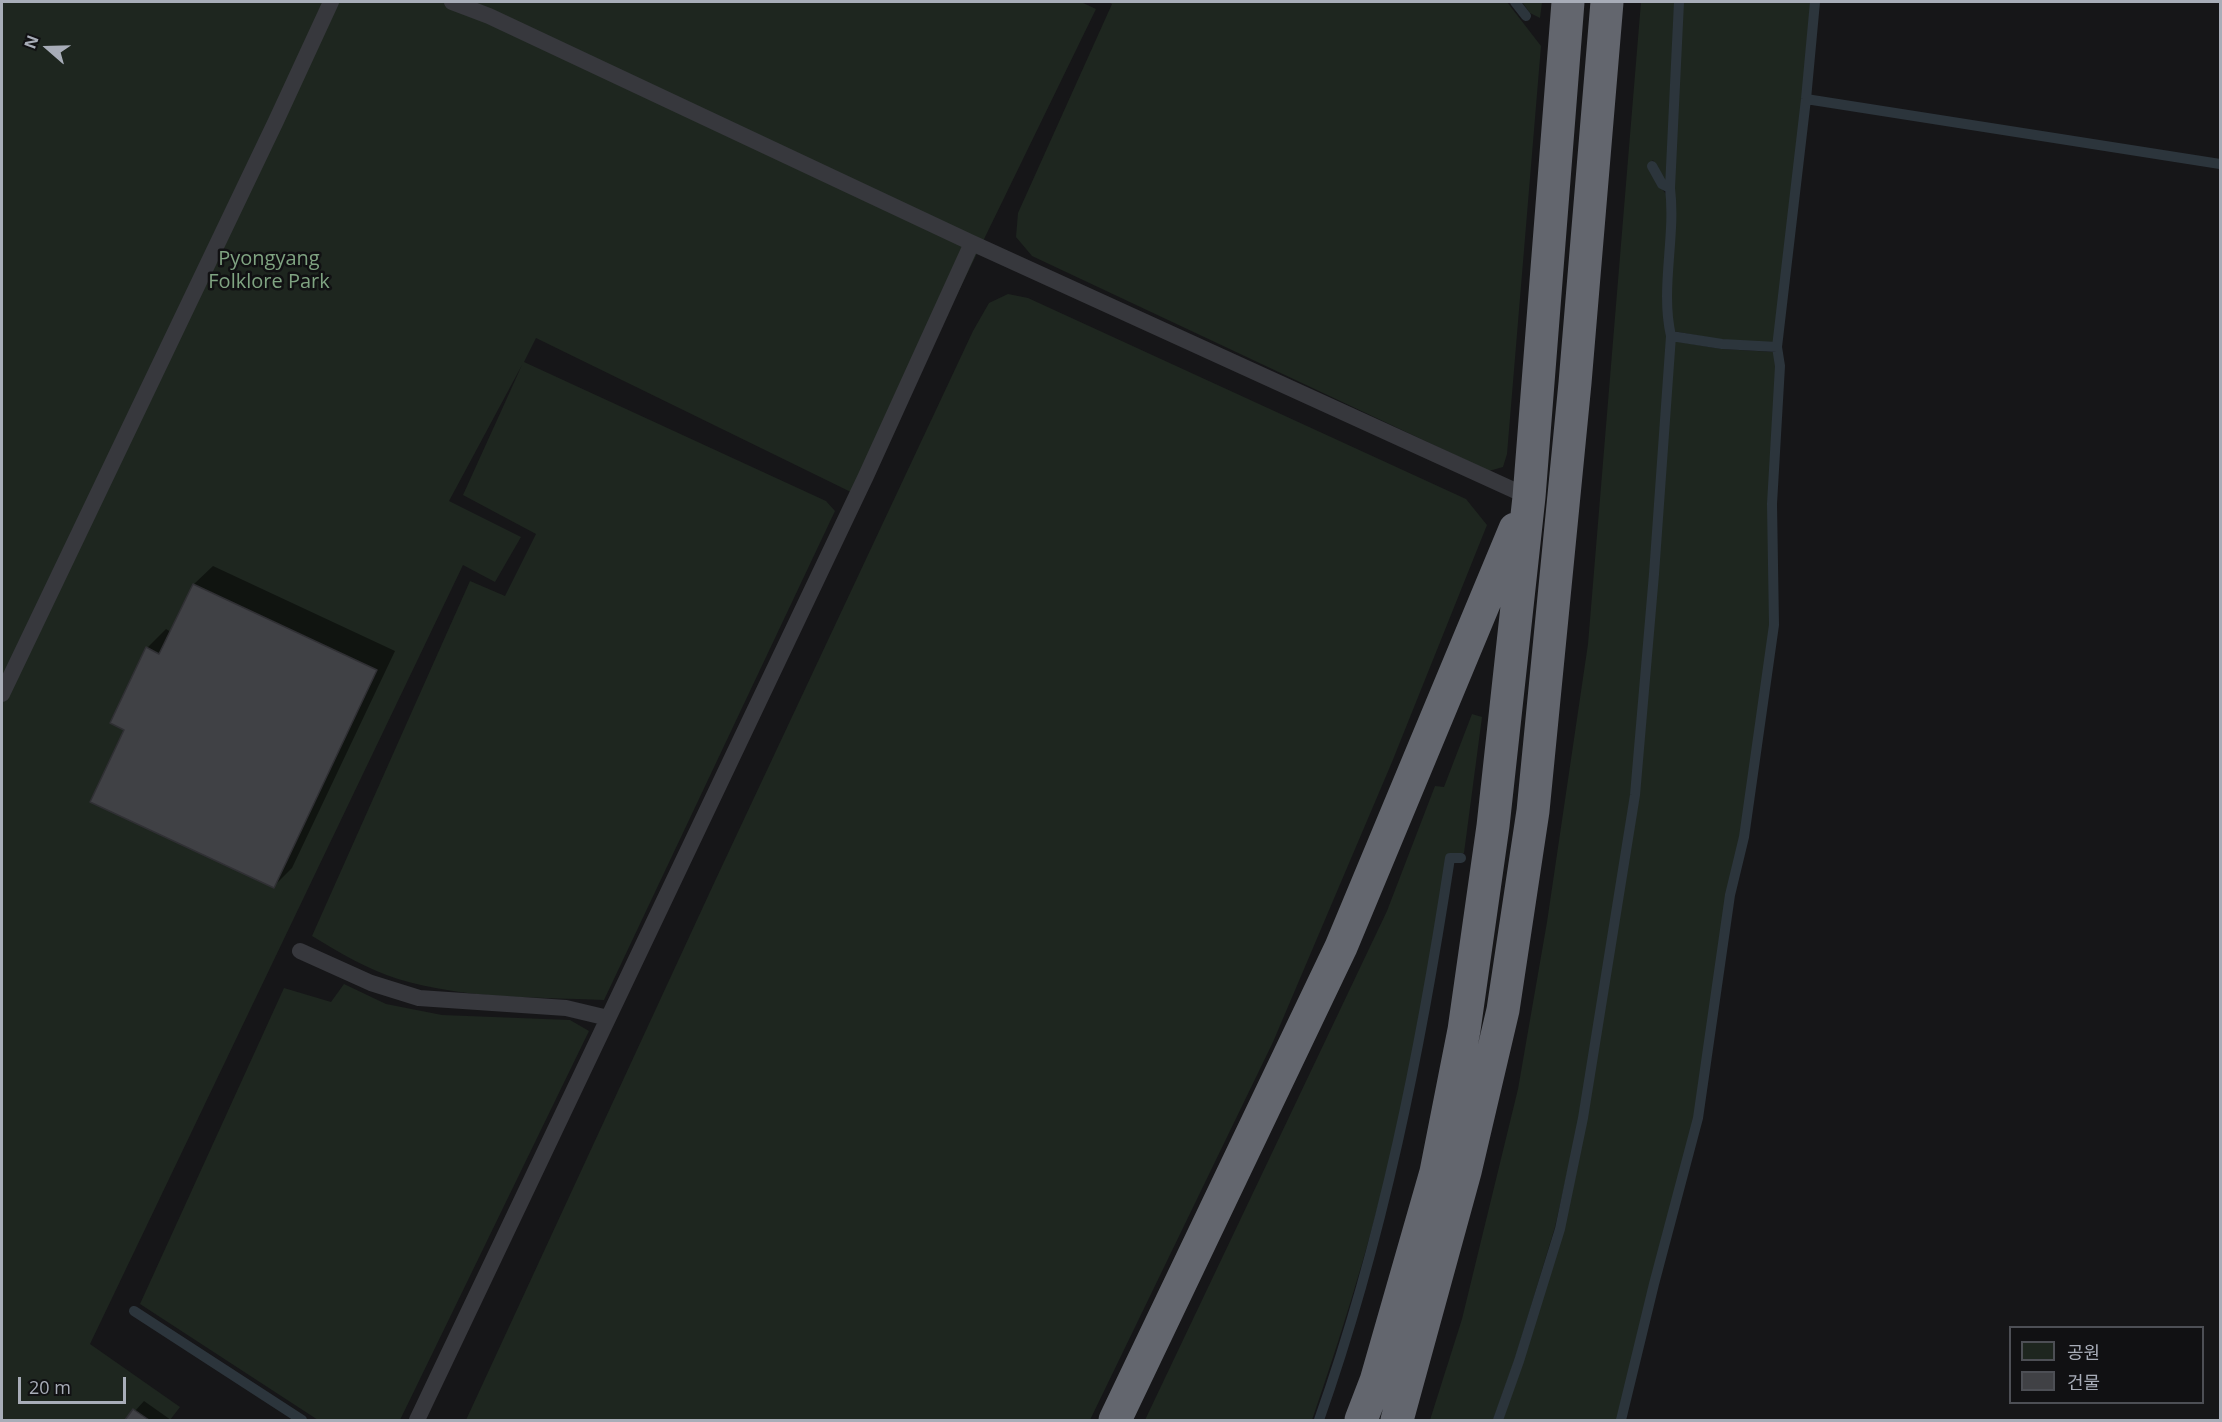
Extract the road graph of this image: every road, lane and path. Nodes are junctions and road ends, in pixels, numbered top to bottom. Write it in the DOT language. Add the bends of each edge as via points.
graph roads {
  1 [pos="331,2"];
  2 [pos="452,2"];
  3 [pos="1568,2"];
  4 [pos="1607,2"];
  5 [pos="972,243"];
  6 [pos="1529,497"];
  7 [pos="2,694"];
  8 [pos="300,951"];
  9 [pos="608,1018"];
  10 [pos="417,1420"];
  11 [pos="1114,1420"];
  12 [pos="1361,1420"];
  13 [pos="1397,1420"];
  1 -- 7 [label="lane"];
  2 -- 5 [label="lane"];
  3 -- 6 [label="highway"];
  4 -- 13 [label="highway" via="1532,822 1503,1010 1465,1172"];
  5 -- 6 [label="lane"];
  5 -- 9 [label="lane"];
  6 -- 11 [label="highway" via="1341,947"];
  6 -- 12 [label="highway" via="1493,826 1464,1030 1436,1172 1376,1381"];
  8 -- 9 [label="lane" via="371,983 419,998 566,1008"];
  9 -- 10 [label="lane"];
}
